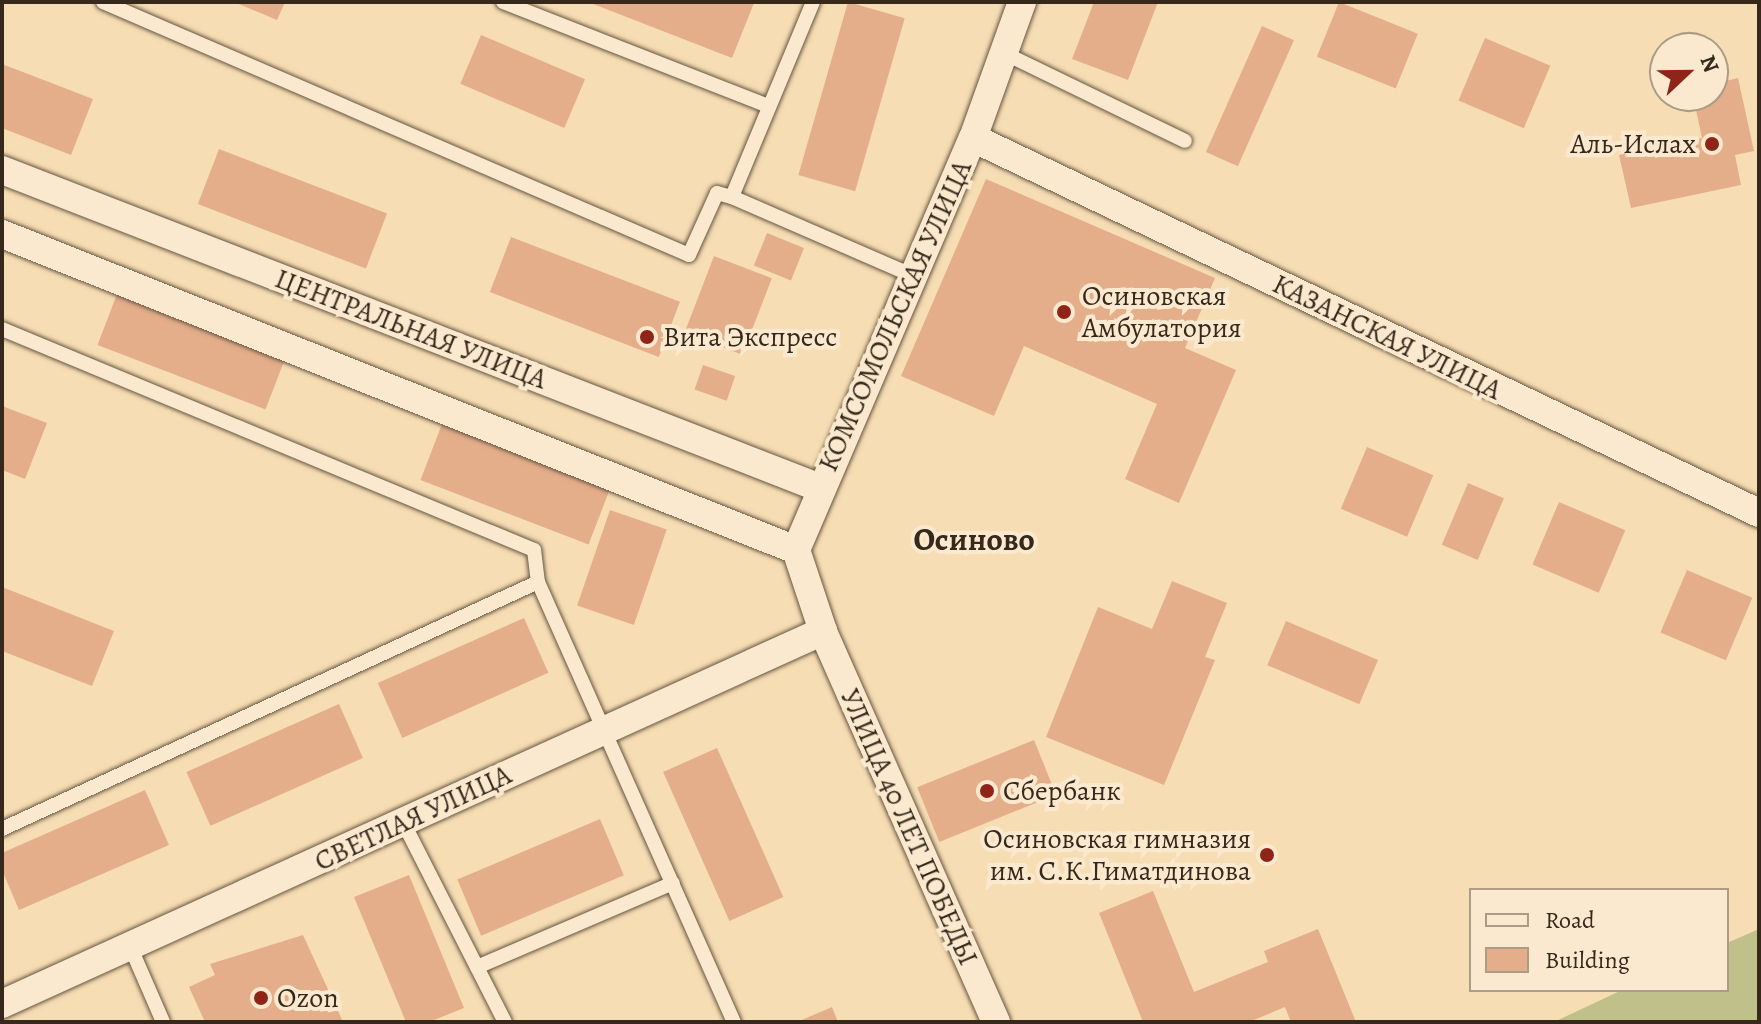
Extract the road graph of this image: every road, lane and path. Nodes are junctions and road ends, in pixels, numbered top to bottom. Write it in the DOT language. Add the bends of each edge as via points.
graph roads {
  1 [pos="103,2"];
  2 [pos="503,2"];
  3 [pos="813,2"];
  4 [pos="1022,2"];
  5 [pos="1004,53"];
  6 [pos="768,106"];
  7 [pos="973,138"];
  8 [pos="1185,141"];
  9 [pos="2,170"];
  10 [pos="732,197"];
  11 [pos="2,234"];
  12 [pos="909,274"];
  13 [pos="2,329"];
  14 [pos="820,488"];
  15 [pos="1758,514"];
  16 [pos="796,550"];
  17 [pos="538,582"];
  18 [pos="823,631"];
  19 [pos="606,729"];
  20 [pos="404,824"];
  21 [pos="2,829"];
  22 [pos="673,883"];
  23 [pos="130,946"];
  24 [pos="477,967"];
  25 [pos="2,1004"];
  26 [pos="163,1022"];
  27 [pos="505,1022"];
  28 [pos="734,1022"];
  29 [pos="996,1022"];
  1 -- 10 [label="lane" via="689,255 717,193"];
  2 -- 6 [label="lane"];
  3 -- 6 [label="lane"];
  4 -- 5 [label="street, КОМСОМОЛЬСКАЯ УЛИЦА"];
  5 -- 7 [label="street, КОМСОМОЛЬСКАЯ УЛИЦА"];
  5 -- 8 [label="lane"];
  6 -- 10 [label="lane"];
  7 -- 12 [label="street, КОМСОМОЛЬСКАЯ УЛИЦА"];
  7 -- 15 [label="street, КАЗАНСКАЯ УЛИЦА"];
  9 -- 14 [label="street, ЦЕНТРАЛЬНАЯ УЛИЦА"];
  10 -- 12 [label="lane"];
  11 -- 16 [label="street"];
  12 -- 14 [label="street, КОМСОМОЛЬСКАЯ УЛИЦА"];
  13 -- 17 [label="lane" via="534,550"];
  14 -- 16 [label="street, КОМСОМОЛЬСКАЯ УЛИЦА"];
  16 -- 18 [label="street"];
  17 -- 19 [label="lane"];
  17 -- 21 [label="lane"];
  18 -- 19 [label="street, СВЕТЛАЯ УЛИЦА"];
  18 -- 29 [label="street, УЛИЦА 40 ЛЕТ ПОБЕДЫ"];
  19 -- 20 [label="street, СВЕТЛАЯ УЛИЦА"];
  19 -- 22 [label="lane"];
  20 -- 23 [label="street, СВЕТЛАЯ УЛИЦА"];
  20 -- 24 [label="lane"];
  22 -- 24 [label="lane"];
  22 -- 28 [label="lane"];
  23 -- 25 [label="street, СВЕТЛАЯ УЛИЦА"];
  23 -- 26 [label="lane"];
  24 -- 27 [label="lane"];
}
